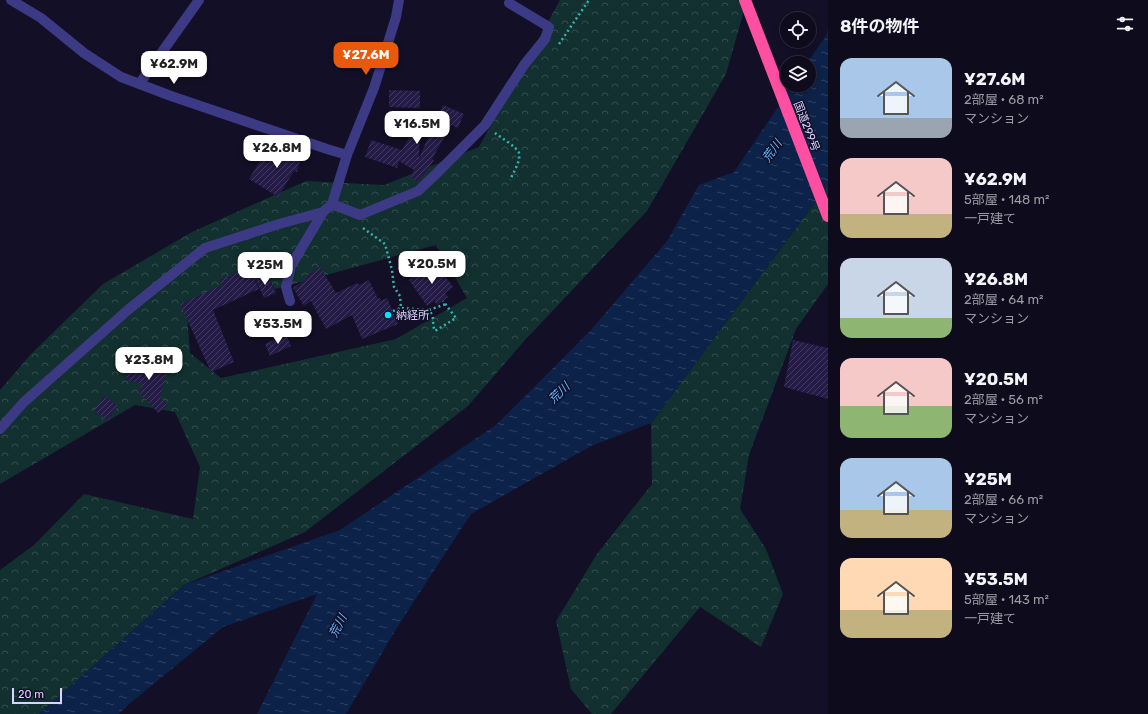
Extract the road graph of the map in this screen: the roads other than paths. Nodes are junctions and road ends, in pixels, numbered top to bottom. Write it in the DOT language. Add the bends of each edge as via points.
graph roads {
  1 [pos="11,0"];
  2 [pos="199,0"];
  3 [pos="399,0"];
  4 [pos="745,0"];
  5 [pos="510,2"];
  6 [pos="140,83"];
  7 [pos="347,155"];
  8 [pos="332,204"];
  9 [pos="323,212"];
  10 [pos="828,216"];
  11 [pos="290,301"];
  12 [pos="0,429"];
  1 -- 6 [label="street" via="41,18 84,53 121,77"];
  2 -- 6 [label="street"];
  3 -- 7 [label="street" via="374,88"];
  4 -- 10 [label="highway, 国道299号"];
  5 -- 8 [label="street" via="549,27 545,39 524,65 485,125 418,191 360,215"];
  6 -- 7 [label="street"];
  7 -- 8 [label="street"];
  8 -- 9 [label="street"];
  9 -- 11 [label="street" via="291,266 286,287"];
  9 -- 12 [label="street" via="205,248 129,309 24,402"];
}
